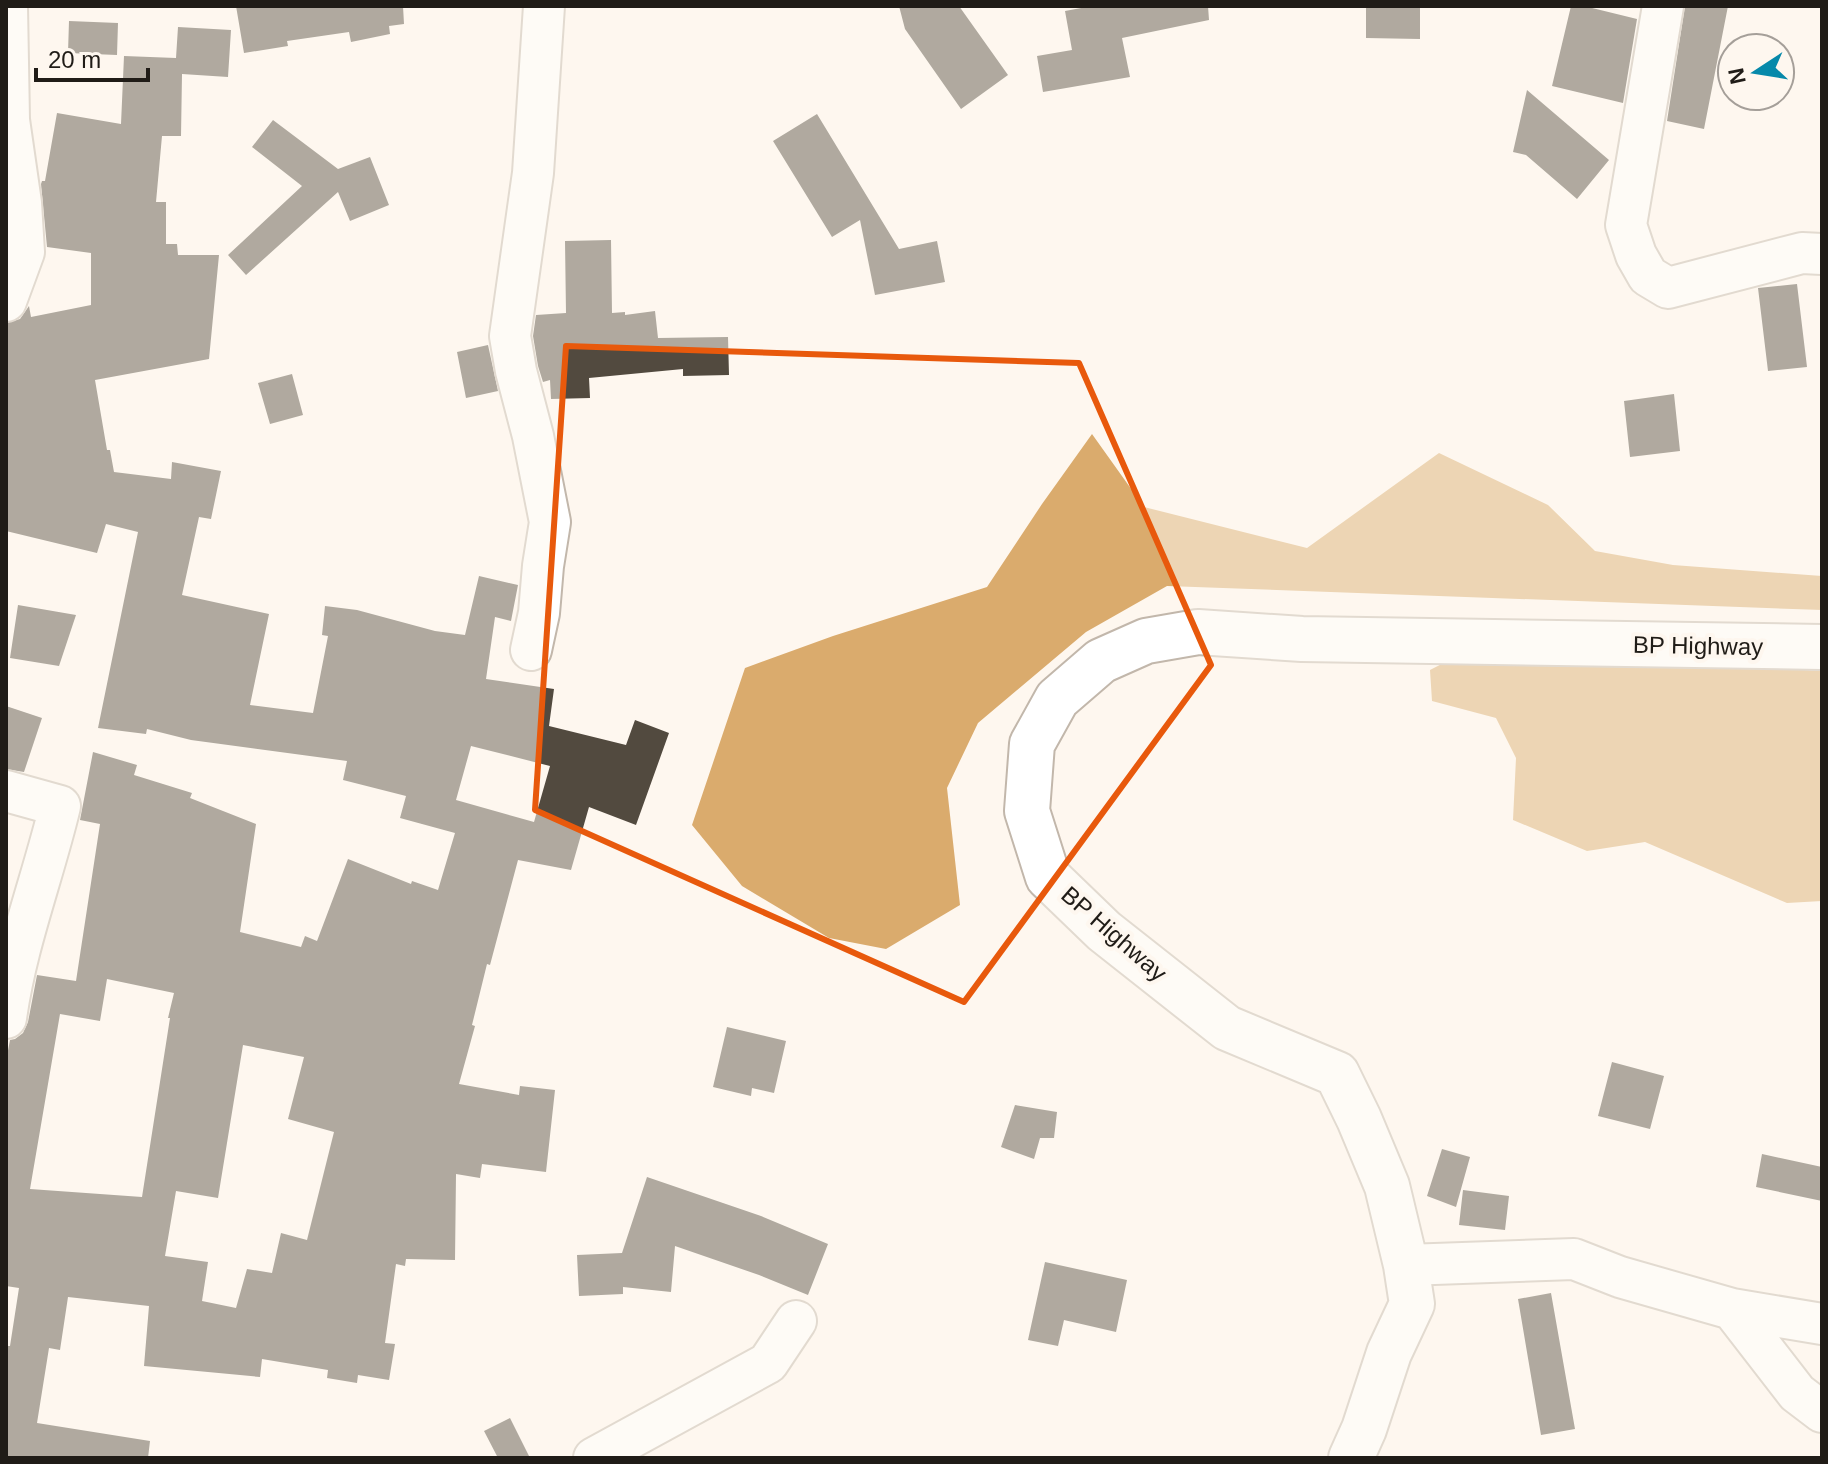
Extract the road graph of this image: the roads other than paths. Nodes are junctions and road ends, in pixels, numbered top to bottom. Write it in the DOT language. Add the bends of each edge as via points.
graph roads {
  1 [pos="7,6"];
  2 [pos="544,6"];
  3 [pos="1663,6"];
  4 [pos="8,120"];
  5 [pos="1822,254"];
  6 [pos="6,301"];
  7 [pos="1822,647"];
  8 [pos="531,650"];
  9 [pos="6,791"];
  10 [pos="6,1018"];
  11 [pos="1406,1265"];
  12 [pos="1732,1309"];
  13 [pos="796,1321"];
  14 [pos="1822,1324"];
  15 [pos="1822,1412"];
  16 [pos="594,1458"];
  17 [pos="1351,1458"];
  1 -- 4 [label="street"];
  2 -- 8 [label="street" via="533,173 510,336 550,522"];
  3 -- 5 [label="street" via="1626,225 1648,276 1668,288 1802,253"];
  4 -- 6 [label="street" via="24,252"];
  7 -- 11 [label="highway, BP Highway" via="1317,640 1198,632 1146,641 1101,661 1057,699 1032,744 1027,811 1048,877 1104,931 1227,1028 1337,1074 1387,1186"];
  9 -- 10 [label="street" via="60,806 25,925"];
  11 -- 12 [label="street" via="1574,1259"];
  11 -- 17 [label="highway, BP Highway" via="1412,1304"];
  12 -- 14 [label="street"];
  12 -- 15 [label="street" via="1797,1393"];
  13 -- 16 [label="street" via="768,1363"];
}
